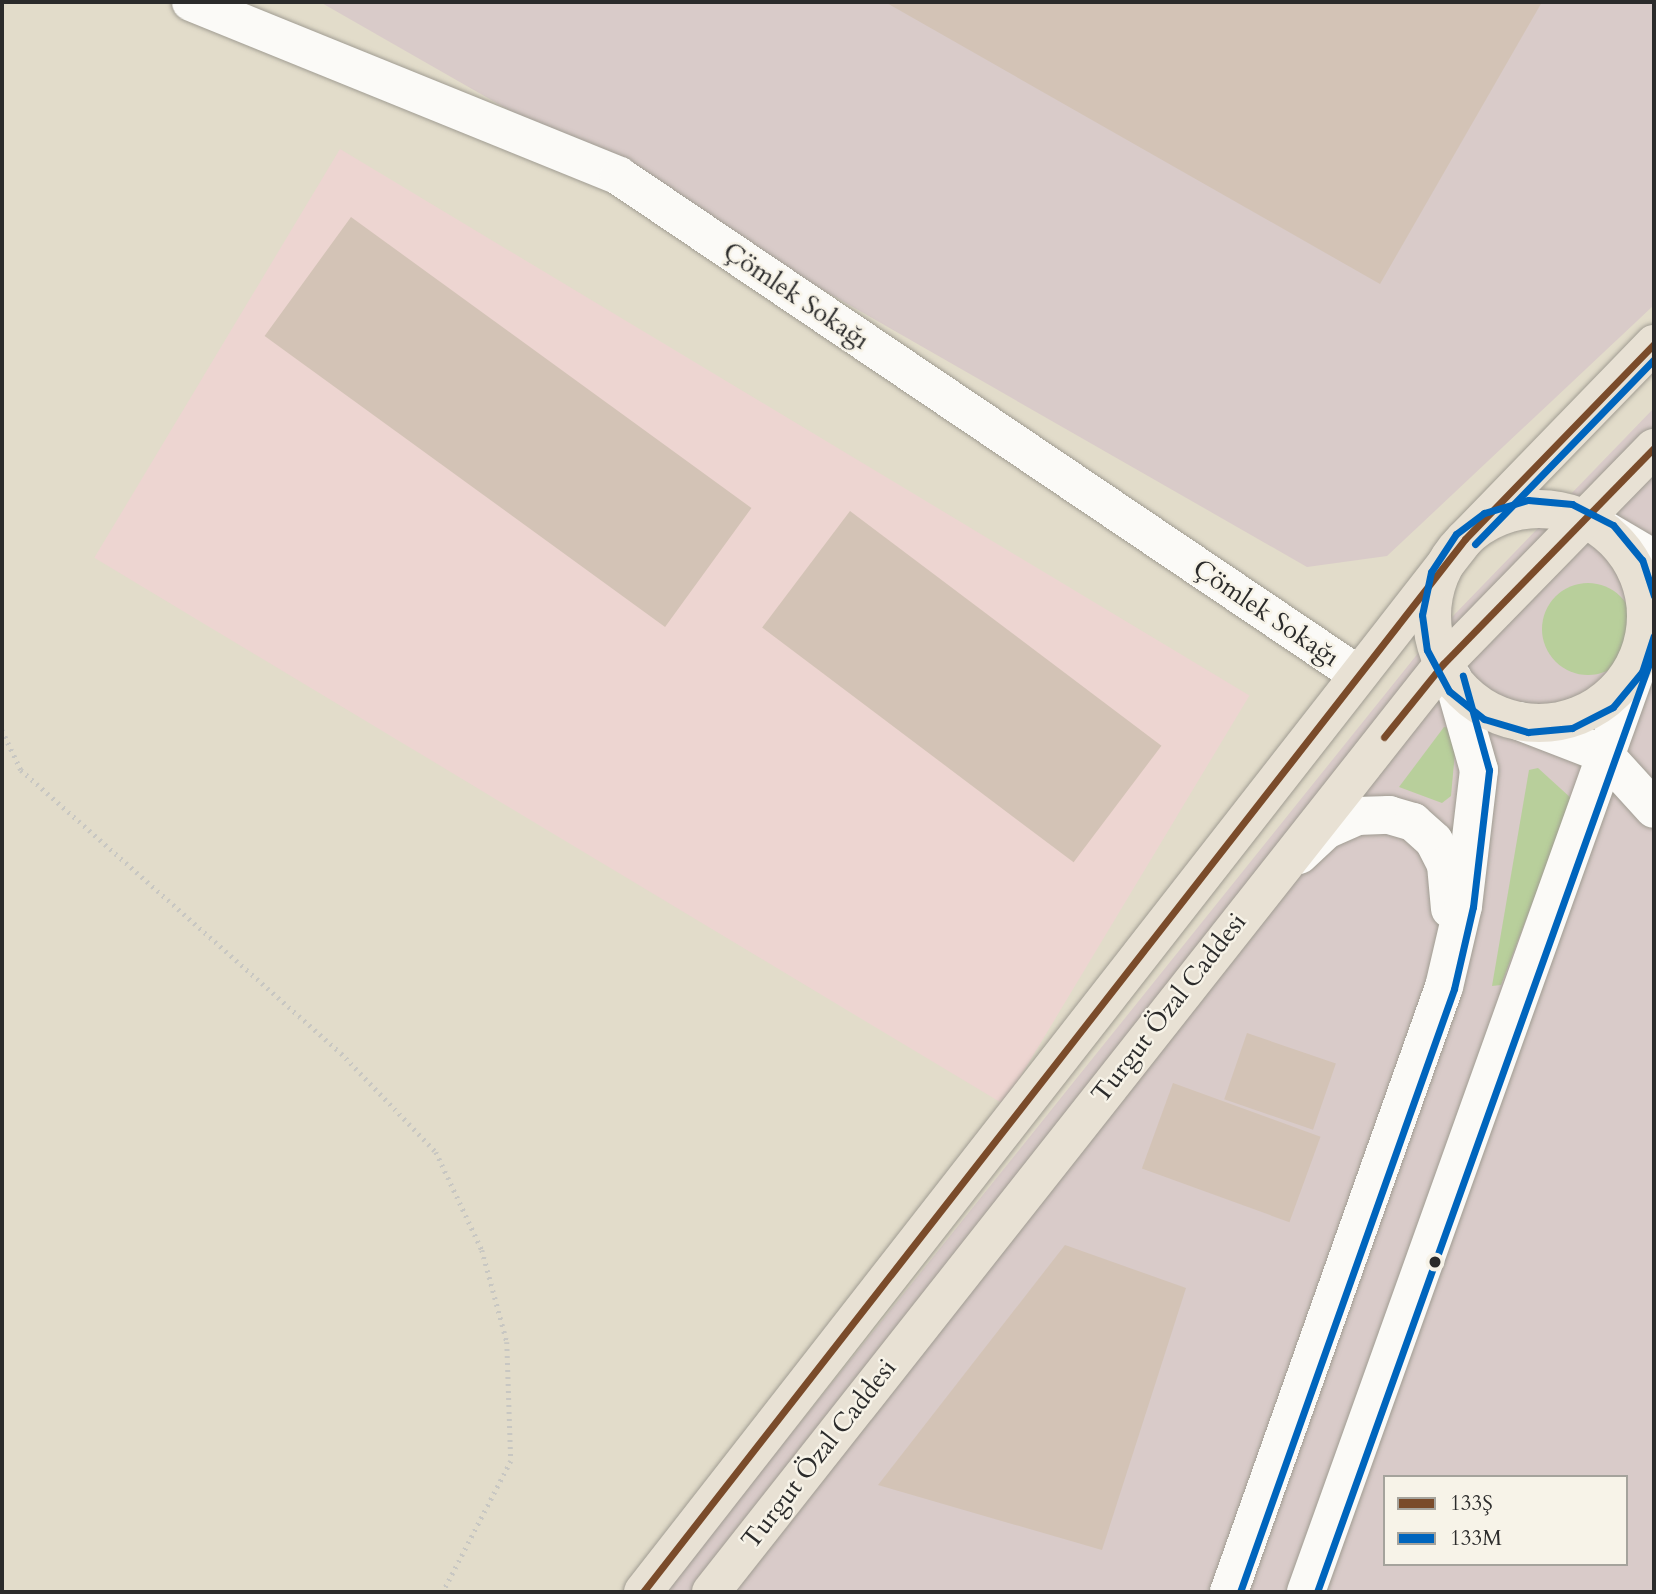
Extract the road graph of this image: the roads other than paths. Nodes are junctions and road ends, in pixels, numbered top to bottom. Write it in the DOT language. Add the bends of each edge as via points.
graph roads {
  1 [pos="191,2"];
  2 [pos="1654,344"];
  3 [pos="1654,448"];
  4 [pos="1590,522"];
  5 [pos="1465,539"];
  6 [pos="1654,559"];
  7 [pos="1650,636"];
  8 [pos="1357,674"];
  9 [pos="1474,697"];
  10 [pos="1604,754"];
  11 [pos="1654,809"];
  12 [pos="1262,889"];
  13 [pos="1444,986"];
  14 [pos="643,1592"];
  15 [pos="711,1592"];
  16 [pos="1229,1592"];
  17 [pos="1306,1592"];
  1 -- 8 [label="street, Çömlek Sokağı" via="619,176"];
  2 -- 5 [label="main road"];
  3 -- 4 [label="main road, Turgut Özal Caddesi"];
  4 -- 5 [label="main road" via="1543,509 1515,512"];
  4 -- 6 [label="street"];
  4 -- 7 [label="main road" via="1624,550 1641,580"];
  4 -- 9 [label="main road, Turgut Özal Caddesi"];
  5 -- 8 [label="main road"];
  5 -- 9 [label="main road" via="1444,566 1434,598 1433,631"];
  7 -- 9 [label="main road" via="1606,700 1550,723"];
  7 -- 10 [label="street"];
  8 -- 14 [label="main road"];
  9 -- 10 [label="street"];
  9 -- 12 [label="main road, Turgut Özal Caddesi" via="1388,731"];
  9 -- 13 [label="street" via="1479,770 1463,906"];
  10 -- 11 [label="street"];
  10 -- 17 [label="street"];
  12 -- 13 [label="street" via="1326,830 1357,816 1389,815 1413,822 1434,841 1446,865 1451,897"];
  12 -- 15 [label="main road, Turgut Özal Caddesi"];
  13 -- 16 [label="street"];
}
